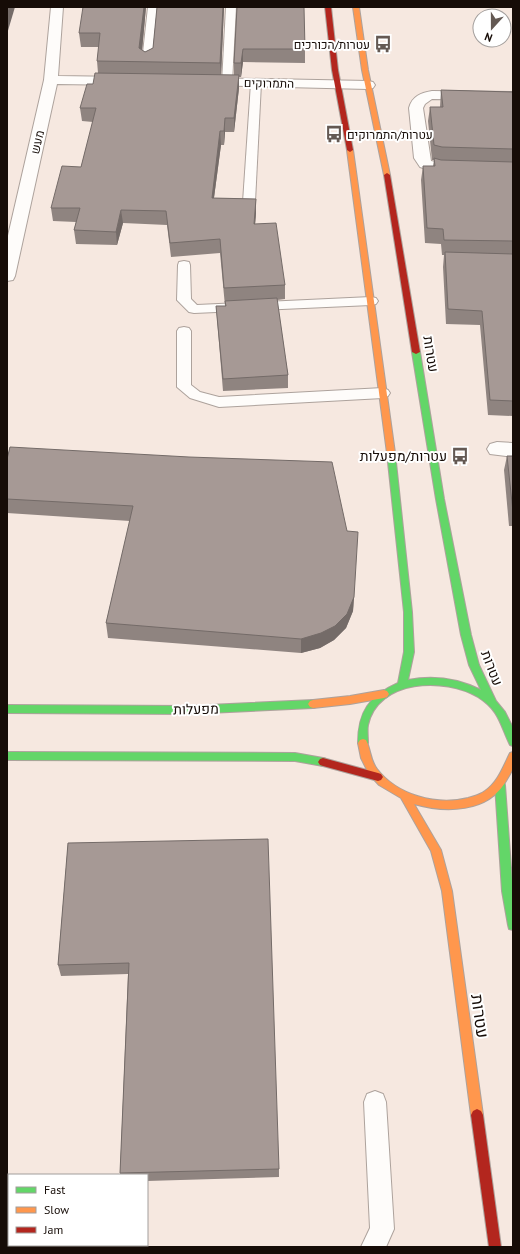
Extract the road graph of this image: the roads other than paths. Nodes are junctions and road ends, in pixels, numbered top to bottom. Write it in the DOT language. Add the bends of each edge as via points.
graph roads {
  1 [pos="57,7"];
  2 [pos="153,7"];
  3 [pos="231,7"];
  4 [pos="328,7"];
  5 [pos="356,7"];
  6 [pos="147,62"];
  7 [pos="51,80"];
  8 [pos="139,81"];
  9 [pos="195,82"];
  10 [pos="227,83"];
  11 [pos="256,83"];
  12 [pos="338,84"];
  13 [pos="368,84"];
  14 [pos="513,96"];
  15 [pos="513,170"];
  16 [pos="249,202"];
  17 [pos="184,265"];
  18 [pos="7,276"];
  19 [pos="371,300"];
  20 [pos="184,331"];
  21 [pos="383,393"];
  22 [pos="402,684"];
  23 [pos="384,694"];
  24 [pos="7,702"];
  25 [pos="491,702"];
  26 [pos="7,709"];
  27 [pos="33,709"];
  28 [pos="510,722"];
  29 [pos="7,756"];
  30 [pos="510,763"];
  31 [pos="378,778"];
  32 [pos="405,798"];
  33 [pos="513,925"];
  34 [pos="375,1102"];
  35 [pos="373,1247"];
  36 [pos="495,1247"];
  1 -- 7 [label="street, מעש"];
  2 -- 6 [label="lane"];
  3 -- 10 [label="lane"];
  4 -- 12 [label="street"];
  5 -- 13 [label="street, עטרות"];
  7 -- 8 [label="street"];
  7 -- 18 [label="street, מעש"];
  9 -- 10 [label="street, התמרוקים"];
  10 -- 11 [label="street, התמרוקים"];
  11 -- 12 [label="street, התמרוקים"];
  11 -- 16 [label="lane"];
  12 -- 13 [label="street, התמרוקים"];
  12 -- 19 [label="street" via="354,174"];
  13 -- 25 [label="street, עטרות" via="387,173 440,499 464,627 474,665"];
  14 -- 15 [label="street" via="428,95 418,102 416,108 422,158 425,164 439,168"];
  17 -- 19 [label="lane" via="184,300 194,310"];
  19 -- 21 [label="street"];
  20 -- 21 [label="lane" via="184,387 195,395 219,402"];
  21 -- 22 [label="street" via="408,612 408,652"];
  22 -- 23 [label="street"];
  22 -- 25 [label="street" via="420,680 439,680 470,688"];
  23 -- 27 [label="street, מפעלות" via="359,700 276,707 196,710"];
  23 -- 31 [label="street" via="370,707 363,724 361,742 366,760"];
  24 -- 27 [label="street"];
  25 -- 28 [label="street"];
  26 -- 27 [label="street, מפעלות"];
  28 -- 30 [label="street"];
  29 -- 31 [label="street" via="295,757 328,763"];
  30 -- 32 [label="street" via="485,796 467,804 425,804"];
  30 -- 33 [label="street" via="507,891"];
  31 -- 32 [label="street"];
  32 -- 36 [label="street, עטרות" via="436,850 447,891"];
  34 -- 35 [label="lane" via="382,1229"];
}
